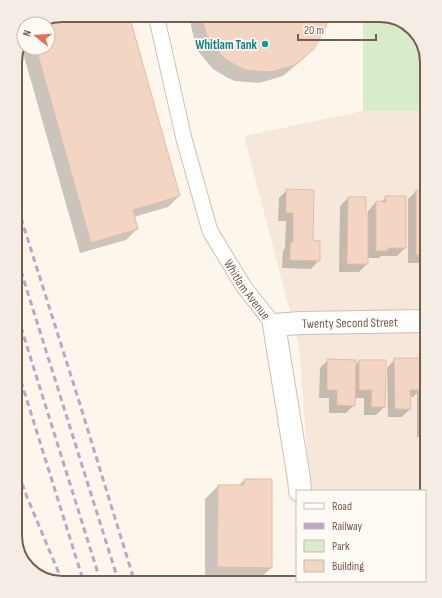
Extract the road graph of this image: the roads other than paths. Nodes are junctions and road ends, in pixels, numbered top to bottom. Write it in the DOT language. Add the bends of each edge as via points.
graph roads {
  1 [pos="158,22"];
  2 [pos="420,321"];
  3 [pos="274,325"];
  4 [pos="300,490"];
  1 -- 3 [label="lane, Whitlam Avenue" via="184,139 210,231 244,287"];
  2 -- 3 [label="street, Twenty Second Street"];
  3 -- 4 [label="street, Whitlam Avenue"];
}
